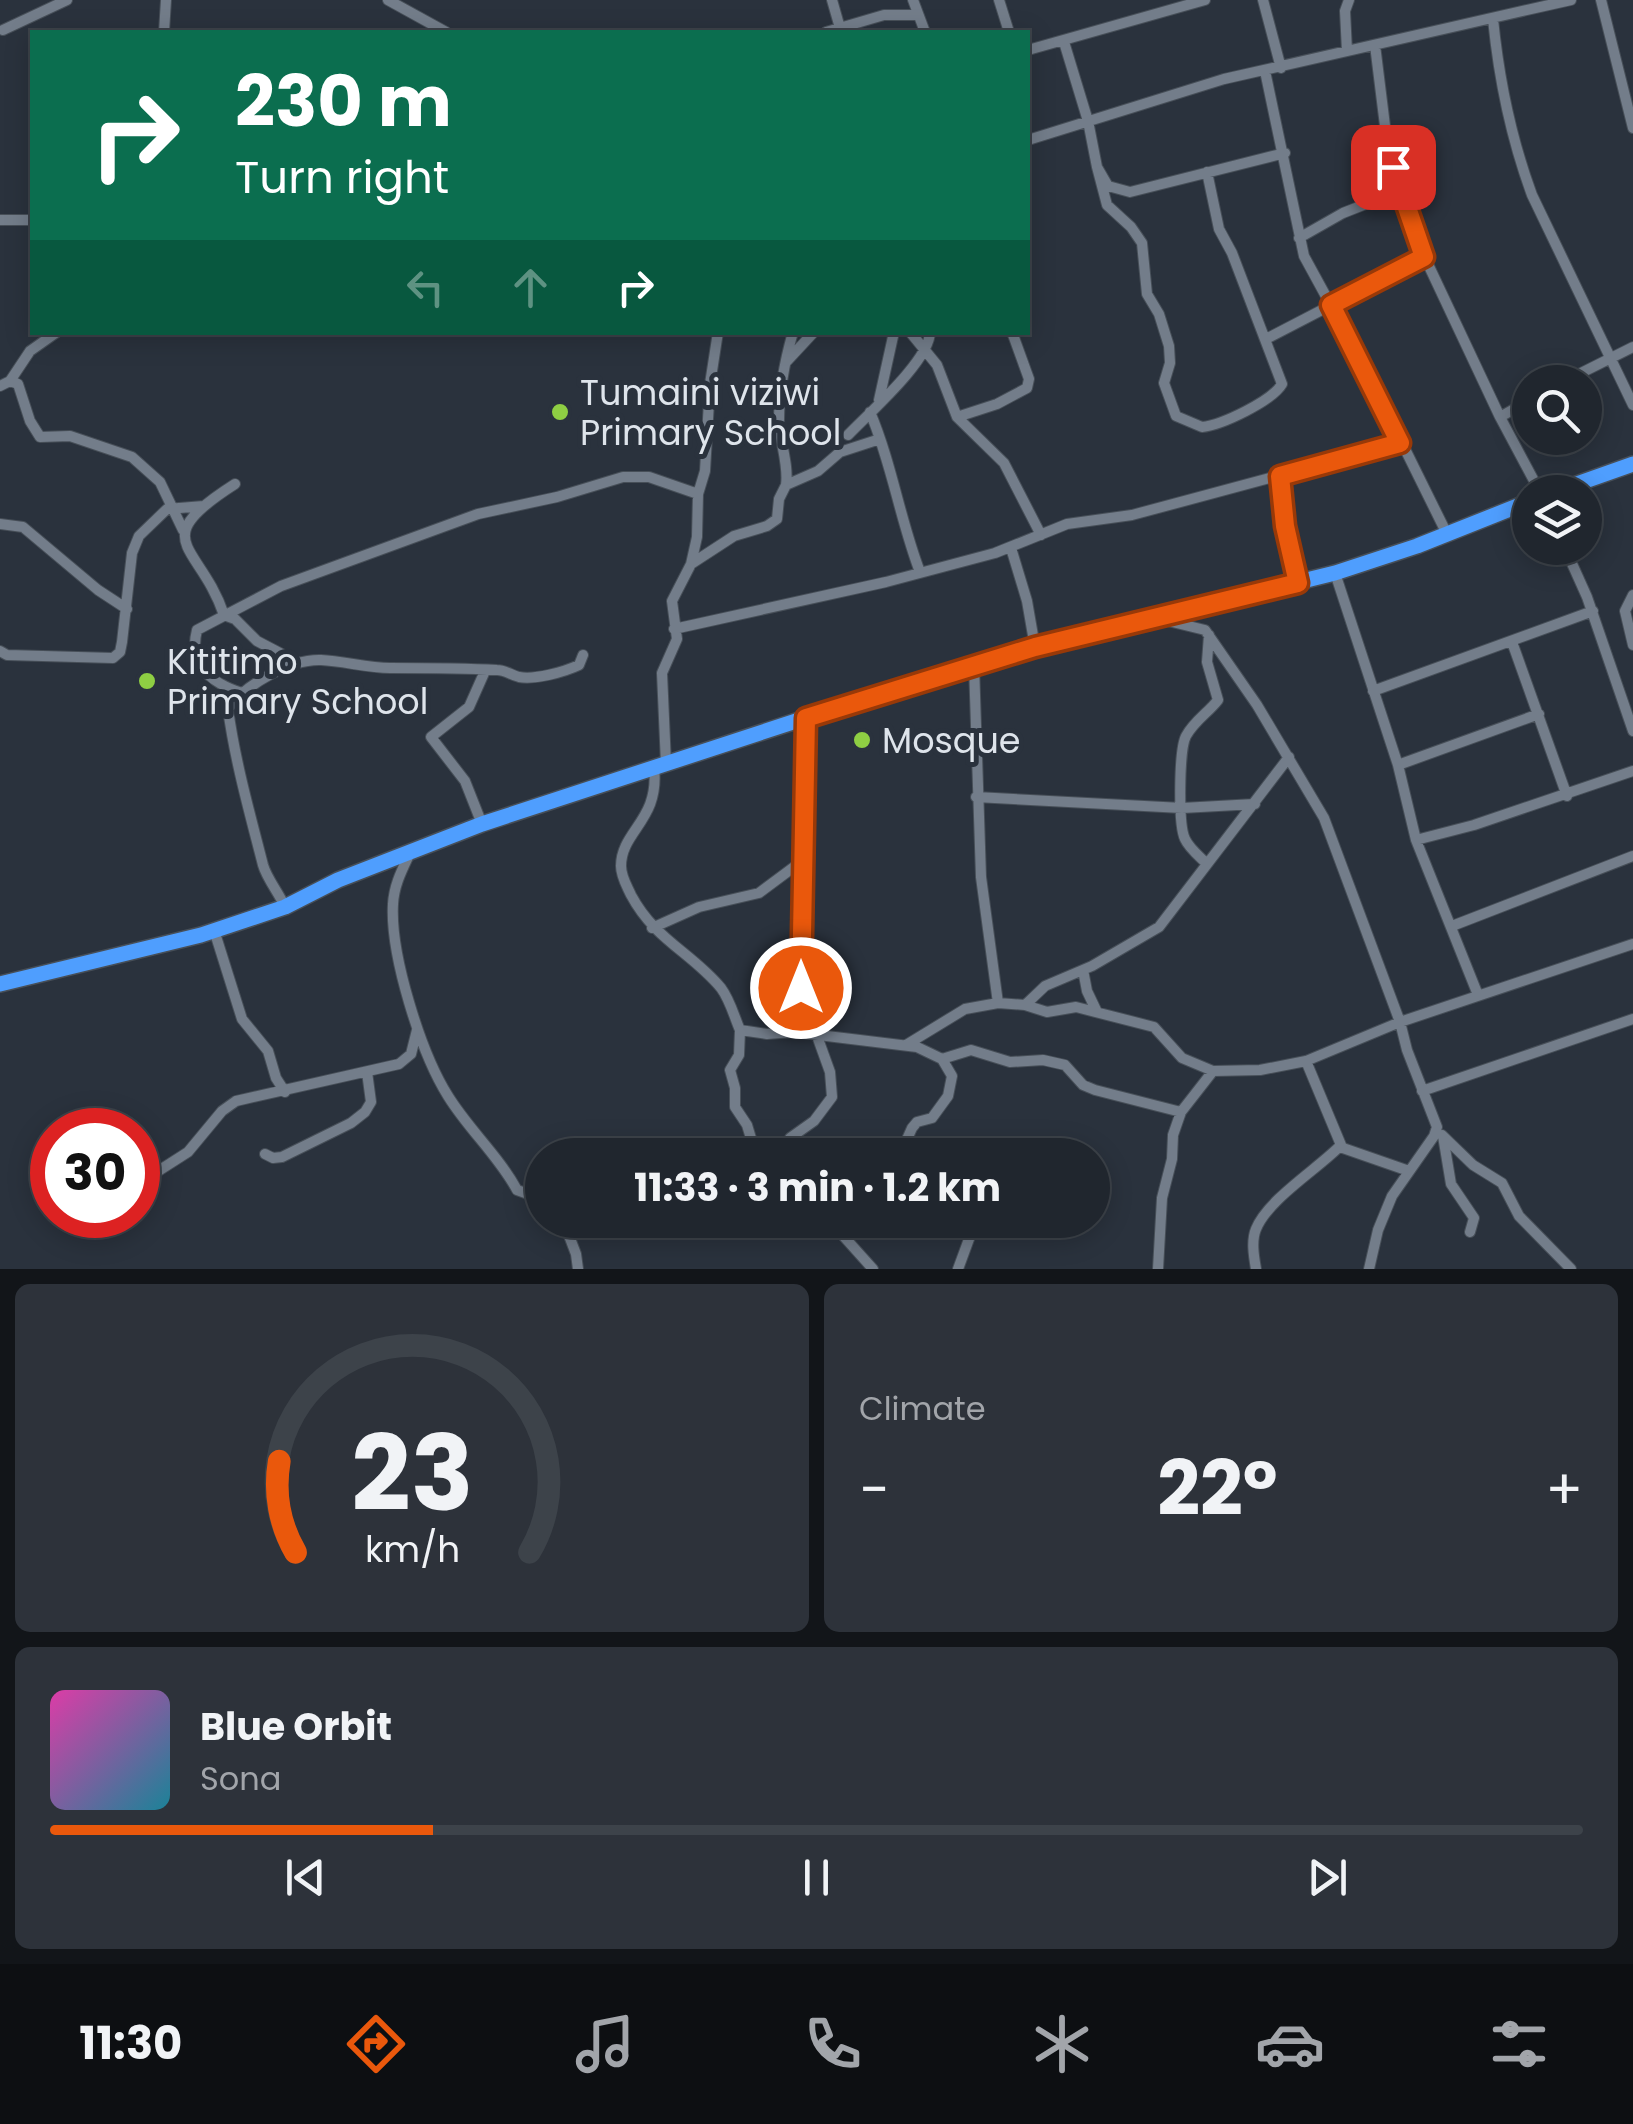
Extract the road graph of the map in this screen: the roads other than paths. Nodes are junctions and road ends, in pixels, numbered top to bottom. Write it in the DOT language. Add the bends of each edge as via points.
graph roads {
  1 [pos="67,0"];
  2 [pos="166,0"];
  3 [pos="388,0"];
  4 [pos="832,0"];
  5 [pos="912,0"];
  6 [pos="999,0"];
  7 [pos="1205,0"];
  8 [pos="1263,0"];
  9 [pos="1348,0"];
  10 [pos="1571,0"];
  11 [pos="1601,0"];
  12 [pos="917,14"];
  13 [pos="1492,19"];
  14 [pos="840,28"];
  15 [pos="3,30"];
  16 [pos="164,30"];
  17 [pos="442,30"];
  18 [pos="833,30"];
  19 [pos="924,30"];
  20 [pos="1008,30"];
  21 [pos="1064,42"];
  22 [pos="1374,45"];
  23 [pos="1030,50"];
  24 [pos="1347,52"];
  25 [pos="1280,68"];
  26 [pos="1265,71"];
  27 [pos="1628,93"];
  28 [pos="1088,121"];
  29 [pos="1633,128"];
  30 [pos="1030,139"];
  31 [pos="1285,152"];
  32 [pos="1097,167"];
  33 [pos="1207,172"];
  34 [pos="1399,191"];
  35 [pos="0,220"];
  36 [pos="30,220"];
  37 [pos="1299,238"];
  38 [pos="1424,257"];
  39 [pos="1331,305"];
  40 [pos="53,335"];
  41 [pos="719,335"];
  42 [pos="792,335"];
  43 [pos="811,335"];
  44 [pos="893,335"];
  45 [pos="913,335"];
  46 [pos="929,335"];
  47 [pos="1013,335"];
  48 [pos="1266,339"];
  49 [pos="1633,347"];
  50 [pos="926,349"];
  51 [pos="1613,358"];
  52 [pos="787,361"];
  53 [pos="1598,365"];
  54 [pos="5,383"];
  55 [pos="878,402"];
  56 [pos="1633,405"];
  57 [pos="1512,410"];
  58 [pos="870,412"];
  59 [pos="957,417"];
  60 [pos="1500,417"];
  61 [pos="848,435"];
  62 [pos="880,439"];
  63 [pos="1400,443"];
  64 [pos="1633,464"];
  65 [pos="1531,475"];
  66 [pos="1602,475"];
  67 [pos="1280,476"];
  68 [pos="235,484"];
  69 [pos="786,486"];
  70 [pos="698,494"];
  71 [pos="204,506"];
  72 [pos="174,507"];
  73 [pos="1512,509"];
  74 [pos="0,524"];
  75 [pos="184,530"];
  76 [pos="1446,534"];
  77 [pos="1041,535"];
  78 [pos="1011,548"];
  79 [pos="690,564"];
  80 [pos="1572,565"];
  81 [pos="920,572"];
  82 [pos="1335,573"];
  83 [pos="1298,583"];
  84 [pos="1633,595"];
  85 [pos="127,610"];
  86 [pos="1592,612"];
  87 [pos="224,615"];
  88 [pos="1154,618"];
  89 [pos="674,630"];
  90 [pos="1210,635"];
  91 [pos="1512,642"];
  92 [pos="1633,644"];
  93 [pos="1035,647"];
  94 [pos="0,651"];
  95 [pos="582,655"];
  96 [pos="298,663"];
  97 [pos="974,665"];
  98 [pos="484,670"];
  99 [pos="213,682"];
  100 [pos="1627,691"];
  101 [pos="1373,692"];
  102 [pos="242,693"];
  103 [pos="228,708"];
  104 [pos="1538,714"];
  105 [pos="806,718"];
  106 [pos="1633,731"];
  107 [pos="1289,758"];
  108 [pos="1398,765"];
  109 [pos="660,766"];
  110 [pos="1633,772"];
  111 [pos="1567,796"];
  112 [pos="976,797"];
  113 [pos="1255,804"];
  114 [pos="1182,808"];
  115 [pos="482,824"];
  116 [pos="1416,840"];
  117 [pos="410,852"];
  118 [pos="1633,856"];
  119 [pos="802,861"];
  120 [pos="1206,863"];
  121 [pos="285,907"];
  122 [pos="1452,926"];
  123 [pos="652,928"];
  124 [pos="214,930"];
  125 [pos="1633,944"];
  126 [pos="1083,970"];
  127 [pos="0,984"];
  128 [pos="1478,994"];
  129 [pos="998,1003"];
  130 [pos="1024,1005"];
  131 [pos="1098,1012"];
  132 [pos="1633,1018"];
  133 [pos="1400,1022"];
  134 [pos="418,1024"];
  135 [pos="740,1030"];
  136 [pos="794,1032"];
  137 [pos="817,1036"];
  138 [pos="906,1045"];
  139 [pos="942,1058"];
  140 [pos="1306,1061"];
  141 [pos="1213,1071"];
  142 [pos="367,1072"];
  143 [pos="1422,1091"];
  144 [pos="284,1092"];
  145 [pos="1180,1112"];
  146 [pos="1439,1131"];
  147 [pos="751,1138"];
  148 [pos="790,1138"];
  149 [pos="908,1138"];
  150 [pos="1340,1148"];
  151 [pos="264,1154"];
  152 [pos="160,1170"];
  153 [pos="1409,1171"];
  154 [pos="525,1193"];
  155 [pos="1470,1232"];
  156 [pos="570,1238"];
  157 [pos="845,1238"];
  158 [pos="969,1238"];
  159 [pos="1370,1267"];
  160 [pos="578,1269"];
  161 [pos="873,1269"];
  162 [pos="958,1269"];
  163 [pos="1158,1269"];
  164 [pos="1256,1269"];
  165 [pos="1384,1269"];
  166 [pos="1570,1269"];
  1 -- 15 [label="street"];
  2 -- 16 [label="street"];
  3 -- 17 [label="street"];
  4 -- 14 [label="street"];
  5 -- 12 [label="street"];
  6 -- 20 [label="street"];
  7 -- 21 [label="street"];
  8 -- 25 [label="street"];
  9 -- 24 [label="street"];
  10 -- 13 [label="street"];
  11 -- 27 [label="street"];
  12 -- 14 [label="street"];
  12 -- 19 [label="street"];
  13 -- 22 [label="street"];
  13 -- 51 [label="street" via="1520,162"];
  14 -- 18 [label="street"];
  21 -- 23 [label="street"];
  21 -- 28 [label="street"];
  22 -- 24 [label="street"];
  22 -- 34 [label="street"];
  24 -- 25 [label="street"];
  25 -- 26 [label="street"];
  26 -- 28 [label="street"];
  26 -- 31 [label="street"];
  27 -- 29 [label="street"];
  28 -- 30 [label="street"];
  28 -- 32 [label="street"];
  31 -- 33 [label="street"];
  31 -- 37 [label="street"];
  32 -- 33 [label="street" via="1108,186 1130,192"];
  32 -- 48 [label="street" via="1104,201 1142,243 1147,294 1169,346 1164,383 1176,416 1210,426 1275,394 1282,378"];
  33 -- 48 [label="street" via="1219,229"];
  34 -- 37 [label="street"];
  34 -- 38 [label="street"];
  35 -- 36 [label="street"];
  37 -- 39 [label="street"];
  38 -- 39 [label="street"];
  38 -- 60 [label="street"];
  39 -- 48 [label="street"];
  39 -- 63 [label="street"];
  40 -- 54 [label="street"];
  41 -- 70 [label="street"];
  42 -- 52 [label="street"];
  43 -- 52 [label="street"];
  44 -- 55 [label="street"];
  45 -- 50 [label="street"];
  46 -- 50 [label="street"];
  47 -- 59 [label="street" via="1027,388"];
  49 -- 51 [label="street"];
  50 -- 55 [label="street"];
  50 -- 59 [label="street"];
  51 -- 53 [label="street"];
  51 -- 56 [label="street"];
  52 -- 69 [label="street" via="779,420"];
  54 -- 72 [label="street" via="18,384 40,437 70,436 132,457 160,482"];
  55 -- 58 [label="street"];
  57 -- 60 [label="street"];
  58 -- 61 [label="street"];
  58 -- 62 [label="street"];
  59 -- 77 [label="street" via="1004,463"];
  60 -- 65 [label="street"];
  62 -- 69 [label="street" via="840,452"];
  62 -- 81 [label="street"];
  63 -- 67 [label="street"];
  63 -- 76 [label="street"];
  64 -- 66 [label="highway"];
  67 -- 77 [label="street"];
  67 -- 83 [label="street"];
  68 -- 71 [label="street"];
  69 -- 79 [label="street" via="777,519"];
  70 -- 79 [label="street"];
  70 -- 87 [label="street" via="649,477 623,477 478,514 333,565"];
  71 -- 72 [label="street"];
  71 -- 75 [label="street"];
  72 -- 75 [label="street"];
  72 -- 85 [label="street" via="135,544"];
  73 -- 76 [label="highway"];
  74 -- 85 [label="street" via="23,527"];
  75 -- 87 [label="street"];
  76 -- 82 [label="highway"];
  77 -- 78 [label="street"];
  78 -- 81 [label="street"];
  78 -- 93 [label="street"];
  79 -- 89 [label="street" via="672,601"];
  80 -- 86 [label="street"];
  81 -- 89 [label="street"];
  82 -- 83 [label="highway"];
  82 -- 101 [label="street"];
  83 -- 88 [label="highway"];
  84 -- 92 [label="street" via="1624,611"];
  85 -- 94 [label="street" via="120,652 113,658"];
  86 -- 91 [label="street"];
  86 -- 100 [label="street"];
  87 -- 96 [label="street"];
  87 -- 99 [label="street" via="195,636 195,654"];
  88 -- 90 [label="street" via="1201,627"];
  88 -- 93 [label="highway"];
  89 -- 109 [label="street" via="677,639 661,684"];
  90 -- 107 [label="street"];
  90 -- 114 [label="street" via="1206,662 1218,700 1182,745"];
  91 -- 101 [label="street"];
  91 -- 104 [label="street"];
  93 -- 97 [label="highway"];
  95 -- 98 [label="street" via="573,668 535,676"];
  96 -- 98 [label="street"];
  96 -- 102 [label="street"];
  97 -- 105 [label="highway"];
  97 -- 112 [label="street"];
  98 -- 115 [label="street" via="469,707 431,737 465,781"];
  99 -- 102 [label="street"];
  99 -- 103 [label="street"];
  100 -- 106 [label="street"];
  101 -- 108 [label="street"];
  102 -- 103 [label="street"];
  103 -- 121 [label="street" via="264,869"];
  104 -- 108 [label="street"];
  104 -- 111 [label="street"];
  105 -- 109 [label="highway"];
  105 -- 119 [label="street"];
  107 -- 113 [label="street"];
  107 -- 133 [label="street" via="1324,818"];
  108 -- 116 [label="street"];
  109 -- 115 [label="highway"];
  109 -- 123 [label="street" via="654,798 621,865"];
  110 -- 111 [label="street"];
  111 -- 116 [label="street"];
  112 -- 114 [label="street"];
  112 -- 129 [label="street"];
  113 -- 114 [label="street"];
  113 -- 120 [label="street"];
  114 -- 120 [label="street" via="1186,841"];
  115 -- 117 [label="highway"];
  116 -- 122 [label="street"];
  117 -- 121 [label="highway"];
  117 -- 134 [label="street" via="396,885 393,920"];
  118 -- 122 [label="street"];
  119 -- 123 [label="street" via="759,893 698,907"];
  119 -- 136 [label="street"];
  120 -- 126 [label="street" via="1150,934"];
  121 -- 124 [label="highway"];
  122 -- 128 [label="street"];
  123 -- 135 [label="street" via="724,991"];
  124 -- 127 [label="highway"];
  124 -- 144 [label="street" via="242,1018 268,1051"];
  125 -- 128 [label="street"];
  126 -- 130 [label="street" via="1045,986"];
  126 -- 131 [label="street"];
  128 -- 133 [label="street"];
  129 -- 130 [label="street"];
  129 -- 138 [label="street" via="965,1009"];
  130 -- 131 [label="street"];
  131 -- 141 [label="street" via="1154,1027 1182,1058"];
  132 -- 143 [label="street"];
  133 -- 140 [label="street"];
  133 -- 143 [label="street"];
  134 -- 142 [label="street" via="406,1060"];
  134 -- 154 [label="street" via="449,1097"];
  135 -- 136 [label="street"];
  135 -- 147 [label="street" via="730,1070 735,1107"];
  136 -- 137 [label="street"];
  137 -- 138 [label="street"];
  137 -- 148 [label="street" via="832,1097"];
  138 -- 139 [label="street"];
  139 -- 145 [label="street" via="971,1050 1010,1062 1043,1060 1065,1066 1095,1090"];
  139 -- 149 [label="street" via="952,1076 948,1096"];
  140 -- 141 [label="street"];
  140 -- 150 [label="street"];
  141 -- 145 [label="street"];
  142 -- 144 [label="street"];
  142 -- 151 [label="street" via="372,1102 360,1118 282,1157"];
  143 -- 146 [label="street"];
  144 -- 152 [label="street" via="236,1102 188,1152"];
  145 -- 163 [label="street" via="1162,1198"];
  146 -- 153 [label="street"];
  146 -- 155 [label="street" via="1452,1184 1474,1218"];
  146 -- 166 [label="street" via="1473,1166 1502,1183 1519,1216"];
  150 -- 153 [label="street"];
  150 -- 164 [label="street" via="1261,1220 1254,1237"];
  153 -- 159 [label="street" via="1384,1214"];
  156 -- 160 [label="street"];
  157 -- 161 [label="street"];
  158 -- 162 [label="street"];
  159 -- 165 [label="street"];
}
